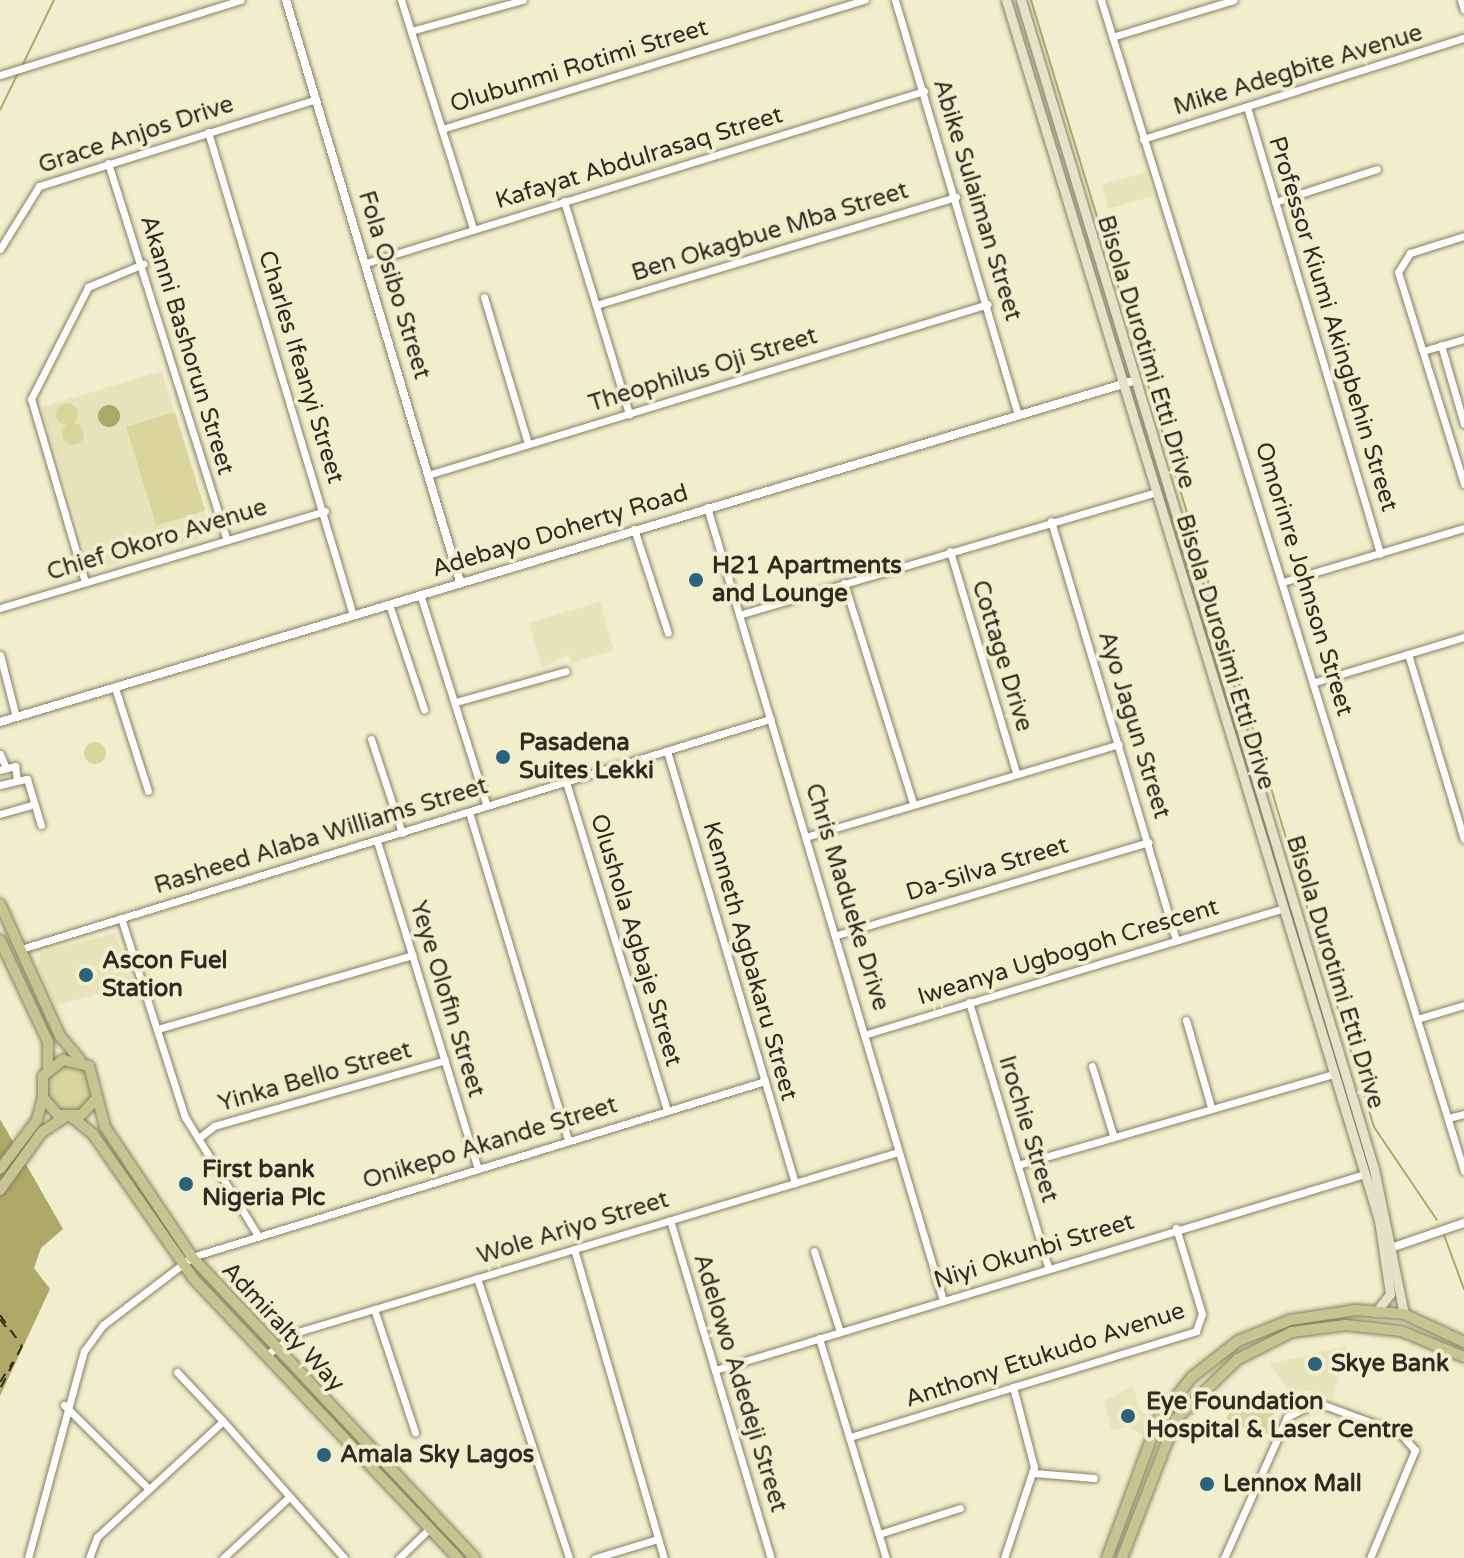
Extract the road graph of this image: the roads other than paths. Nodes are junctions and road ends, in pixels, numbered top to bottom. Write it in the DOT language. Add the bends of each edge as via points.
graph roads {
  1 [pos="241,0"];
  2 [pos="286,0"];
  3 [pos="401,0"];
  4 [pos="523,0"];
  5 [pos="865,0"];
  6 [pos="895,0"];
  7 [pos="1006,0"];
  8 [pos="1021,0"];
  9 [pos="1101,0"];
  10 [pos="1234,0"];
  11 [pos="1461,0"];
  12 [pos="501,3"];
  13 [pos="1204,4"];
  14 [pos="1464,10"];
  15 [pos="411,31"];
  16 [pos="1112,37"];
  17 [pos="1464,38"];
  18 [pos="2,74"];
  19 [pos="924,91"];
  20 [pos="316,99"];
  21 [pos="1247,107"];
  22 [pos="442,129"];
  23 [pos="208,132"];
  24 [pos="1143,139"];
  25 [pos="108,163"];
  26 [pos="1377,169"];
  27 [pos="956,197"];
  28 [pos="564,201"];
  29 [pos="1275,202"];
  30 [pos="473,229"];
  31 [pos="1464,236"];
  32 [pos="0,249"];
  33 [pos="366,263"];
  34 [pos="143,264"];
  35 [pos="484,297"];
  36 [pos="988,304"];
  37 [pos="596,305"];
  38 [pos="1464,339"];
  39 [pos="1441,345"];
  40 [pos="1423,351"];
  41 [pos="1128,383"];
  42 [pos="1017,413"];
  43 [pos="629,414"];
  44 [pos="1464,424"];
  45 [pos="528,444"];
  46 [pos="431,474"];
  47 [pos="1464,484"];
  48 [pos="1156,492"];
  49 [pos="707,507"];
  50 [pos="325,511"];
  51 [pos="1051,521"];
  52 [pos="1464,528"];
  53 [pos="634,529"];
  54 [pos="227,540"];
  55 [pos="950,551"];
  56 [pos="1380,554"];
  57 [pos="1286,581"];
  58 [pos="85,582"];
  59 [pos="460,582"];
  60 [pos="844,583"];
  61 [pos="420,594"];
  62 [pos="389,604"];
  63 [pos="0,608"];
  64 [pos="742,614"];
  65 [pos="353,615"];
  66 [pos="668,633"];
  67 [pos="1464,637"];
  68 [pos="1408,654"];
  69 [pos="0,655"];
  70 [pos="566,671"];
  71 [pos="1315,682"];
  72 [pos="115,688"];
  73 [pos="456,702"];
  74 [pos="424,709"];
  75 [pos="16,717"];
  76 [pos="770,719"];
  77 [pos="0,722"];
  78 [pos="371,739"];
  79 [pos="1119,744"];
  80 [pos="667,751"];
  81 [pos="0,754"];
  82 [pos="3,769"];
  83 [pos="1016,773"];
  84 [pos="17,780"];
  85 [pos="566,782"];
  86 [pos="0,785"];
  87 [pos="148,791"];
  88 [pos="913,803"];
  89 [pos="35,804"];
  90 [pos="487,806"];
  91 [pos="469,812"];
  92 [pos="0,814"];
  93 [pos="41,825"];
  94 [pos="402,833"];
  95 [pos="809,836"];
  96 [pos="1464,839"];
  97 [pos="377,841"];
  98 [pos="1148,842"];
  99 [pos="0,904"];
  100 [pos="1281,909"];
  101 [pos="121,918"];
  102 [pos="837,935"];
  103 [pos="0,940"];
  104 [pos="1176,940"];
  105 [pos="21,949"];
  106 [pos="412,955"];
  107 [pos="969,1002"];
  108 [pos="1464,1005"];
  109 [pos="1417,1019"];
  110 [pos="1186,1020"];
  111 [pos="158,1029"];
  112 [pos="867,1034"];
  113 [pos="445,1060"];
  114 [pos="81,1061"];
  115 [pos="1092,1066"];
  116 [pos="48,1069"];
  117 [pos="1333,1074"];
  118 [pos="765,1081"];
  119 [pos="43,1098"];
  120 [pos="97,1098"];
  121 [pos="1211,1107"];
  122 [pos="667,1110"];
  123 [pos="1464,1114"];
  124 [pos="69,1117"];
  125 [pos="1448,1118"];
  126 [pos="38,1129"];
  127 [pos="1113,1135"];
  128 [pos="200,1137"];
  129 [pos="568,1140"];
  130 [pos="898,1152"];
  131 [pos="1018,1165"];
  132 [pos="0,1169"];
  133 [pos="478,1169"];
  134 [pos="1464,1171"];
  135 [pos="1365,1174"];
  136 [pos="795,1183"];
  137 [pos="0,1190"];
  138 [pos="670,1220"];
  139 [pos="1464,1223"];
  140 [pos="1176,1228"];
  141 [pos="257,1234"];
  142 [pos="574,1249"];
  143 [pos="1390,1249"];
  144 [pos="814,1251"];
  145 [pos="188,1260"];
  146 [pos="1048,1267"];
  147 [pos="477,1278"];
  148 [pos="943,1300"];
  149 [pos="374,1309"];
  150 [pos="1376,1312"];
  151 [pos="1404,1314"];
  152 [pos="840,1332"];
  153 [pos="819,1338"];
  154 [pos="1464,1342"];
  155 [pos="270,1350"];
  156 [pos="1464,1357"];
  157 [pos="715,1370"];
  158 [pos="177,1372"];
  159 [pos="1013,1387"];
  160 [pos="64,1405"];
  161 [pos="223,1421"];
  162 [pos="415,1432"];
  163 [pos="850,1437"];
  164 [pos="1034,1473"];
  165 [pos="1094,1478"];
  166 [pos="148,1488"];
  167 [pos="288,1498"];
  168 [pos="960,1508"];
  169 [pos="430,1528"];
  170 [pos="879,1534"];
  171 [pos="658,1539"];
  172 [pos="28,1558"];
  173 [pos="89,1558"];
  174 [pos="223,1558"];
  175 [pos="344,1558"];
  176 [pos="399,1558"];
  177 [pos="458,1558"];
  178 [pos="475,1558"];
  179 [pos="569,1558"];
  180 [pos="595,1558"];
  181 [pos="664,1558"];
  182 [pos="771,1558"];
  183 [pos="886,1558"];
  184 [pos="1004,1558"];
  185 [pos="1107,1558"];
  186 [pos="1122,1558"];
  187 [pos="1224,1558"];
  188 [pos="1370,1558"];
  1 -- 18 [label="street"];
  2 -- 20 [label="street, Fola Osibo Street"];
  3 -- 15 [label="street"];
  4 -- 12 [label="street"];
  5 -- 22 [label="street, Olubunmi Rotimi Street"];
  6 -- 19 [label="street, Abike Sulaiman Street"];
  7 -- 41 [label="main road, Bisola Durosimi Etti Drive"];
  8 -- 41 [label="main road, Bisola Durotimi Etti Drive"];
  9 -- 16 [label="street, Omorinre Johnson Street"];
  10 -- 13 [label="street"];
  11 -- 14 [label="street"];
  12 -- 15 [label="street"];
  13 -- 16 [label="street"];
  15 -- 22 [label="street"];
  16 -- 24 [label="street, Omorinre Johnson Street"];
  17 -- 21 [label="street, Mike Adegbite Avenue"];
  19 -- 27 [label="street, Abike Sulaiman Street"];
  19 -- 28 [label="street, Kafayat Abdulrasaq Street"];
  20 -- 23 [label="street, Grace Anjos Drive"];
  20 -- 33 [label="street, Fola Osibo Street"];
  21 -- 24 [label="street, Mike Adegbite Avenue"];
  21 -- 29 [label="street, Professor Kiumi Akingbehin Street"];
  22 -- 30 [label="street"];
  23 -- 25 [label="street, Grace Anjos Drive"];
  23 -- 50 [label="street, Charles Ifeanyi Street"];
  24 -- 57 [label="street, Omorinre Johnson Street"];
  25 -- 32 [label="street, Grace Anjos Drive" via="39,186"];
  25 -- 34 [label="street, Akanni Bashorun Street"];
  26 -- 29 [label="street"];
  27 -- 36 [label="street, Abike Sulaiman Street"];
  27 -- 37 [label="street, Ben Okagbue Mba Street"];
  28 -- 30 [label="street, Kafayat Abdulrasaq Street"];
  28 -- 37 [label="street"];
  29 -- 56 [label="street, Professor Kiumi Akingbehin Street"];
  30 -- 33 [label="street, Kafayat Abdulrasaq Street"];
  31 -- 40 [label="street" via="1410,253 1400,264"];
  33 -- 46 [label="street, Fola Osibo Street"];
  34 -- 54 [label="street, Akanni Bashorun Street"];
  34 -- 58 [label="street" via="88,287 31,399"];
  35 -- 45 [label="street"];
  36 -- 42 [label="street, Abike Sulaiman Street"];
  36 -- 43 [label="street, Theophilus Oji Street"];
  37 -- 43 [label="street"];
  38 -- 39 [label="street"];
  39 -- 40 [label="street"];
  39 -- 44 [label="street"];
  40 -- 47 [label="street"];
  41 -- 42 [label="street, Adebayo Doherty Road"];
  41 -- 48 [label="main road, Bisola Durosimi Etti Drive"];
  41 -- 143 [label="main road, Bisola Durotimi Etti Drive"];
  42 -- 49 [label="street, Adebayo Doherty Road"];
  43 -- 45 [label="street, Theophilus Oji Street"];
  45 -- 46 [label="street, Theophilus Oji Street"];
  46 -- 59 [label="street, Fola Osibo Street"];
  48 -- 51 [label="street"];
  48 -- 100 [label="main road, Bisola Durosimi Etti Drive"];
  49 -- 53 [label="street, Adebayo Doherty Road"];
  49 -- 64 [label="street, Chris Madueke Drive"];
  50 -- 54 [label="street, Chief Okoro Avenue"];
  50 -- 65 [label="street, Charles Ifeanyi Street"];
  51 -- 55 [label="street"];
  51 -- 79 [label="street, Ayo Jagun Street"];
  52 -- 56 [label="street"];
  53 -- 59 [label="street, Adebayo Doherty Road"];
  53 -- 66 [label="street"];
  54 -- 58 [label="street, Chief Okoro Avenue"];
  55 -- 60 [label="street"];
  55 -- 83 [label="street, Cottage Drive"];
  56 -- 57 [label="street"];
  57 -- 71 [label="street, Omorinre Johnson Street"];
  58 -- 63 [label="street, Chief Okoro Avenue"];
  59 -- 61 [label="street, Adebayo Doherty Road"];
  60 -- 64 [label="street"];
  60 -- 88 [label="street"];
  61 -- 62 [label="street, Adebayo Doherty Road"];
  61 -- 73 [label="street"];
  62 -- 65 [label="street, Adebayo Doherty Road"];
  62 -- 74 [label="street"];
  64 -- 76 [label="street, Chris Madueke Drive"];
  65 -- 72 [label="street, Adebayo Doherty Road"];
  67 -- 68 [label="street"];
  68 -- 71 [label="street"];
  68 -- 96 [label="street"];
  69 -- 75 [label="street"];
  70 -- 73 [label="street"];
  71 -- 109 [label="street, Omorinre Johnson Street"];
  72 -- 75 [label="street, Adebayo Doherty Road"];
  72 -- 87 [label="street"];
  73 -- 90 [label="street"];
  75 -- 77 [label="street, Adebayo Doherty Road"];
  76 -- 80 [label="street, Rasheed Alaba Williams Street"];
  76 -- 95 [label="street, Chris Madueke Drive"];
  78 -- 94 [label="street"];
  79 -- 83 [label="street"];
  79 -- 98 [label="street, Ayo Jagun Street"];
  80 -- 85 [label="street, Rasheed Alaba Williams Street"];
  80 -- 118 [label="street, Kenneth Agbakaru Street"];
  81 -- 82 [label="street"];
  82 -- 84 [label="street" via="15,766"];
  83 -- 88 [label="street"];
  84 -- 86 [label="street"];
  84 -- 89 [label="street" via="27,779"];
  85 -- 90 [label="street, Rasheed Alaba Williams Street"];
  85 -- 122 [label="street, Olushola Agbaje Street"];
  88 -- 95 [label="street"];
  89 -- 92 [label="street"];
  89 -- 93 [label="street"];
  90 -- 91 [label="street, Rasheed Alaba Williams Street"];
  91 -- 94 [label="street, Rasheed Alaba Williams Street"];
  91 -- 129 [label="street"];
  94 -- 97 [label="street, Rasheed Alaba Williams Street"];
  95 -- 102 [label="street, Chris Madueke Drive"];
  97 -- 101 [label="street, Rasheed Alaba Williams Street"];
  97 -- 106 [label="street, Yeye Olofin Street"];
  98 -- 102 [label="street, Da-Silva Street"];
  98 -- 104 [label="street, Ayo Jagun Street"];
  99 -- 105 [label="main road"];
  100 -- 104 [label="street, Iweanya Ugbogoh Crescent"];
  100 -- 117 [label="main road, Bisola Durosimi Etti Drive"];
  101 -- 105 [label="street, Rasheed Alaba Williams Street"];
  101 -- 111 [label="street"];
  102 -- 112 [label="street, Chris Madueke Drive"];
  103 -- 116 [label="main road" via="48,1042"];
  104 -- 107 [label="street, Iweanya Ugbogoh Crescent"];
  105 -- 114 [label="main road" via="60,1036"];
  106 -- 111 [label="street"];
  106 -- 113 [label="street, Yeye Olofin Street"];
  107 -- 112 [label="street, Iweanya Ugbogoh Crescent"];
  107 -- 131 [label="street, Irochie Street"];
  108 -- 109 [label="street"];
  109 -- 125 [label="street, Omorinre Johnson Street"];
  110 -- 121 [label="street"];
  111 -- 128 [label="street" via="185,1117"];
  112 -- 130 [label="street, Chris Madueke Drive"];
  113 -- 128 [label="street, Yinka Bello Street" via="214,1126"];
  113 -- 133 [label="street, Yeye Olofin Street"];
  114 -- 116 [label="main road" via="63,1060"];
  114 -- 120 [label="main road" via="98,1081"];
  115 -- 127 [label="street"];
  116 -- 119 [label="main road"];
  117 -- 121 [label="street"];
  117 -- 135 [label="main road, Bisola Durosimi Etti Drive"];
  118 -- 122 [label="street, Onikepo Akande Street"];
  118 -- 136 [label="street, Kenneth Agbakaru Street"];
  119 -- 124 [label="main road"];
  119 -- 126 [label="main road"];
  120 -- 124 [label="main road"];
  120 -- 145 [label="main road, Admiralty Way" via="112,1140"];
  121 -- 127 [label="street"];
  122 -- 129 [label="street, Onikepo Akande Street"];
  123 -- 125 [label="street"];
  124 -- 126 [label="main road"];
  124 -- 145 [label="main road, Admiralty Way" via="93,1134"];
  125 -- 134 [label="street, Omorinre Johnson Street"];
  126 -- 132 [label="main road"];
  126 -- 137 [label="main road"];
  127 -- 131 [label="street"];
  128 -- 141 [label="street"];
  129 -- 133 [label="street, Onikepo Akande Street"];
  130 -- 136 [label="street, Wole Ariyo Street"];
  130 -- 148 [label="street, Chris Madueke Drive"];
  131 -- 146 [label="street, Irochie Street"];
  133 -- 141 [label="street, Onikepo Akande Street"];
  135 -- 140 [label="street, Niyi Okunbi Street"];
  135 -- 143 [label="main road, Bisola Durosimi Etti Drive"];
  136 -- 138 [label="street, Wole Ariyo Street"];
  138 -- 142 [label="street, Wole Ariyo Street"];
  138 -- 157 [label="street, Adelowo Adedeji Street"];
  139 -- 143 [label="street"];
  140 -- 146 [label="street, Niyi Okunbi Street"];
  140 -- 159 [label="street, Anthony Etukudo Avenue" via="1201,1328"];
  141 -- 145 [label="street, Onikepo Akande Street"];
  142 -- 147 [label="street, Wole Ariyo Street"];
  142 -- 171 [label="street"];
  143 -- 150 [label="main road, Bisola Durosimi Etti Drive" via="1390,1294"];
  143 -- 151 [label="main road, Bisola Durotimi Etti Drive"];
  144 -- 152 [label="street"];
  145 -- 155 [label="main road, Admiralty Way"];
  145 -- 160 [label="street, Onikepo Akande Street" via="103,1325 84,1351"];
  146 -- 148 [label="street, Niyi Okunbi Street"];
  147 -- 149 [label="street, Wole Ariyo Street"];
  147 -- 179 [label="street"];
  148 -- 152 [label="street, Niyi Okunbi Street"];
  149 -- 155 [label="street, Wole Ariyo Street"];
  149 -- 162 [label="street"];
  150 -- 151 [label="main road"];
  150 -- 185 [label="main road" via="1333,1312 1269,1326 1192,1377 1149,1436"];
  151 -- 154 [label="main road"];
  152 -- 153 [label="street, Niyi Okunbi Street"];
  153 -- 157 [label="street, Niyi Okunbi Street"];
  153 -- 163 [label="street"];
  155 -- 169 [label="main road, Admiralty Way"];
  155 -- 178 [label="main road, Admiralty Way"];
  156 -- 186 [label="main road" via="1401,1331 1346,1325 1292,1332 1238,1359 1202,1387 1171,1428"];
  157 -- 182 [label="street, Adelowo Adedeji Street"];
  158 -- 161 [label="street"];
  159 -- 163 [label="street, Anthony Etukudo Avenue"];
  159 -- 164 [label="street"];
  160 -- 166 [label="street"];
  160 -- 172 [label="street, Onikepo Akande Street"];
  161 -- 166 [label="street"];
  161 -- 167 [label="street"];
  163 -- 170 [label="street"];
  164 -- 165 [label="street"];
  164 -- 184 [label="street"];
  166 -- 173 [label="street" via="91,1544"];
  167 -- 174 [label="street"];
  167 -- 175 [label="street"];
  168 -- 170 [label="street"];
  169 -- 176 [label="street"];
  169 -- 177 [label="main road, Admiralty Way"];
  170 -- 183 [label="street"];
  171 -- 180 [label="street"];
  171 -- 181 [label="street"];
  187 -- 188 [label="street" via="1287,1417 1316,1402 1400,1433 1415,1450"];
}
